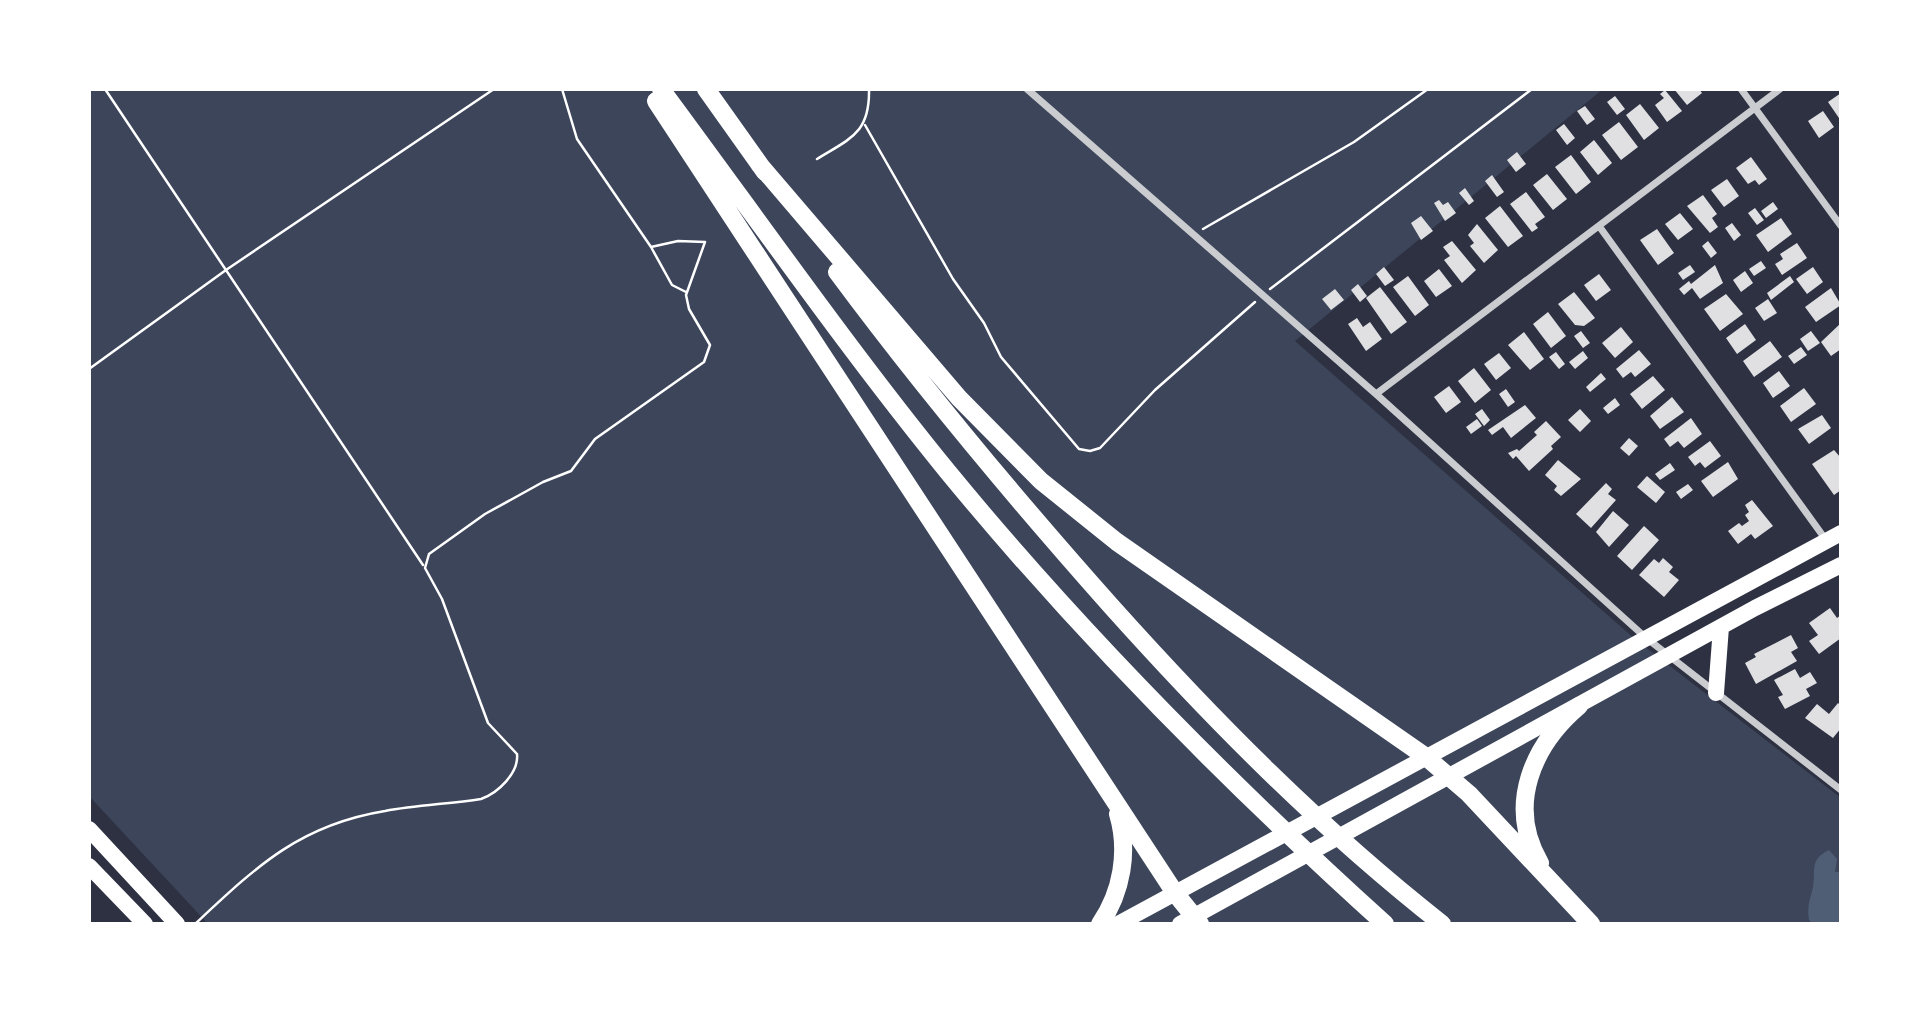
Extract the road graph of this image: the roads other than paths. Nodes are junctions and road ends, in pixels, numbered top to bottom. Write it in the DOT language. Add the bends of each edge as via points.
graph roads {
  1 [pos="649,89"];
  2 [pos="661,89"];
  3 [pos="706,89"];
  4 [pos="1027,89"];
  5 [pos="1741,89"];
  6 [pos="1780,89"];
  7 [pos="1755,108"];
  8 [pos="759,164"];
  9 [pos="1599,226"];
  10 [pos="1841,226"];
  11 [pos="1376,394"];
  12 [pos="1834,537"];
  13 [pos="1841,565"];
  14 [pos="1721,627"];
  15 [pos="1645,637"];
  16 [pos="1671,655"];
  17 [pos="1716,694"];
  18 [pos="1579,706"];
  19 [pos="1426,757"];
  20 [pos="1449,777"];
  21 [pos="1105,785"];
  22 [pos="1841,790"];
  23 [pos="89,829"];
  24 [pos="89,866"];
  25 [pos="1558,889"];
  26 [pos="1175,893"];
  27 [pos="1191,921"];
  28 [pos="145,924"];
  29 [pos="177,924"];
  30 [pos="1100,924"];
  31 [pos="1118,924"];
  32 [pos="1385,924"];
  33 [pos="1442,924"];
  34 [pos="1591,924"];
  1 -- 21 [label="highway"];
  2 -- 32 [label="highway" via="843,338 957,482 1095,639 1251,799"];
  3 -- 8 [label="highway"];
  4 -- 11 [label="street"];
  5 -- 7 [label="street"];
  6 -- 7 [label="street"];
  7 -- 9 [label="street"];
  7 -- 10 [label="street"];
  8 -- 19 [label="highway" via="959,398 1041,481 1139,558"];
  8 -- 33 [label="highway" via="976,451 1167,668 1275,780"];
  9 -- 11 [label="street"];
  9 -- 12 [label="street"];
  11 -- 15 [label="street"];
  12 -- 15 [label="main road"];
  13 -- 14 [label="main road"];
  14 -- 16 [label="main road"];
  14 -- 17 [label="main road"];
  15 -- 16 [label="street"];
  15 -- 19 [label="main road"];
  16 -- 17 [label="street"];
  16 -- 18 [label="main road"];
  17 -- 22 [label="street"];
  18 -- 20 [label="main road"];
  18 -- 25 [label="highway" via="1543,744 1531,770 1526,801 1532,845"];
  19 -- 20 [label="highway"];
  19 -- 26 [label="main road"];
  20 -- 25 [label="highway"];
  20 -- 27 [label="main road"];
  21 -- 26 [label="highway"];
  21 -- 30 [label="highway" via="1119,817 1123,858 1112,903"];
  23 -- 29 [label="main road"];
  24 -- 28 [label="main road"];
  25 -- 34 [label="highway"];
  26 -- 27 [label="highway"];
  26 -- 31 [label="main road"];
}
